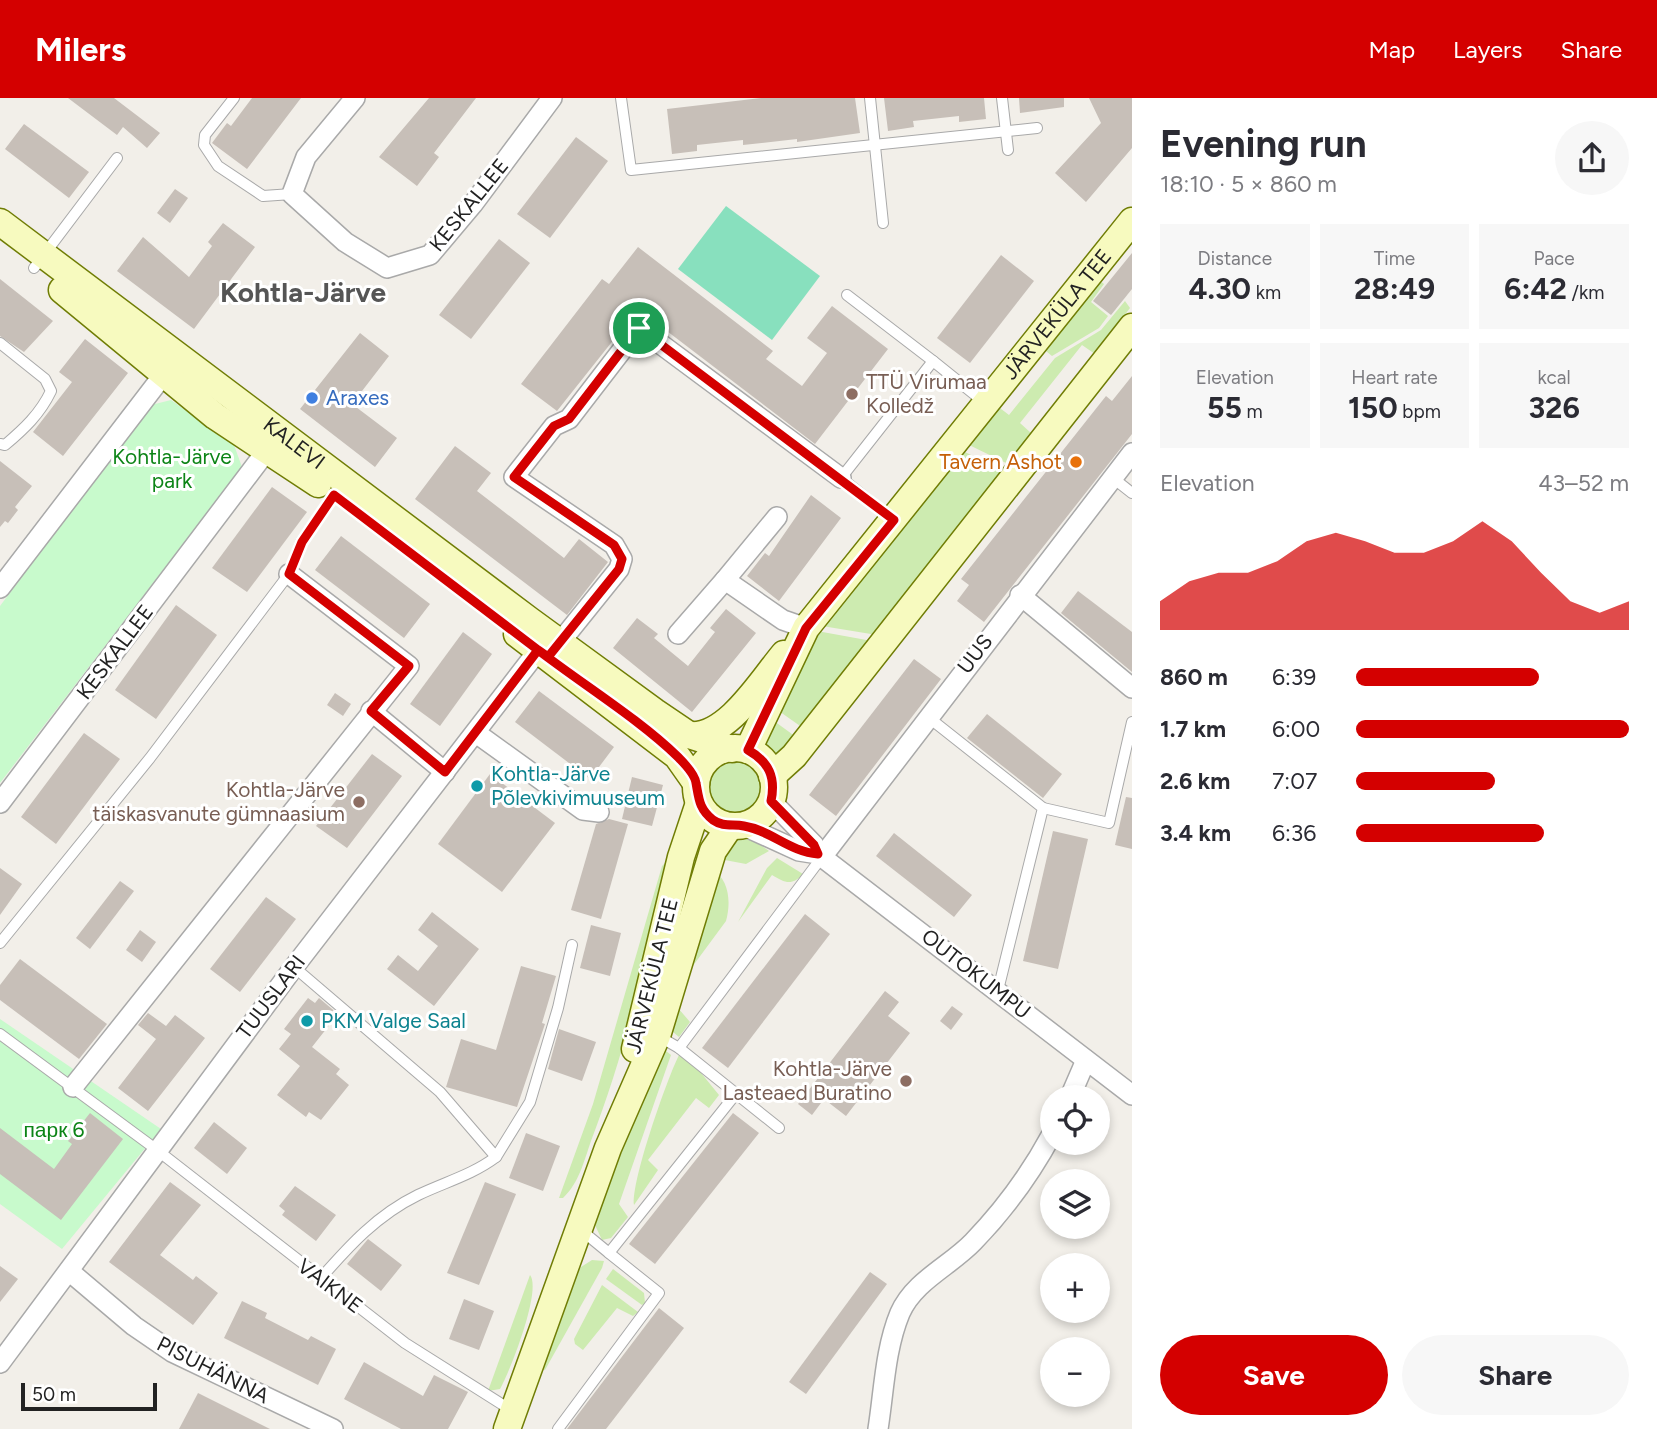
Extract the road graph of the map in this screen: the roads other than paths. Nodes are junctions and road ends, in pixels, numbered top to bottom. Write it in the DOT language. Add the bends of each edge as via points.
graph roads {
  1 [pos="234,98"];
  2 [pos="355,98"];
  3 [pos="552,98"];
  4 [pos="621,98"];
  5 [pos="870,98"];
  6 [pos="1002,98"];
  7 [pos="1037,128"];
  8 [pos="1006,132"];
  9 [pos="875,146"];
  10 [pos="1008,150"];
  11 [pos="117,158"];
  12 [pos="292,194"];
  13 [pos="1132,221"];
  14 [pos="0,222"];
  15 [pos="883,223"];
  16 [pos="0,242"];
  17 [pos="39,262"];
  18 [pos="847,295"];
  19 [pos="1132,327"];
  20 [pos="0,343"];
  21 [pos="933,361"];
  22 [pos="164,374"];
  23 [pos="215,385"];
  24 [pos="987,405"];
  25 [pos="274,442"];
  26 [pos="0,444"];
  27 [pos="1132,453"];
  28 [pos="841,478"];
  29 [pos="1113,478"];
  30 [pos="1132,493"];
  31 [pos="334,495"];
  32 [pos="777,517"];
  33 [pos="894,520"];
  34 [pos="289,574"];
  35 [pos="725,580"];
  36 [pos="0,588"];
  37 [pos="1020,595"];
  38 [pos="806,628"];
  39 [pos="678,634"];
  40 [pos="549,647"];
  41 [pos="1132,688"];
  42 [pos="371,711"];
  43 [pos="927,717"];
  44 [pos="1132,722"];
  45 [pos="476,733"];
  46 [pos="689,735"];
  47 [pos="740,750"];
  48 [pos="445,772"];
  49 [pos="772,789"];
  50 [pos="697,793"];
  51 [pos="0,803"];
  52 [pos="1043,808"];
  53 [pos="599,812"];
  54 [pos="737,826"];
  55 [pos="820,855"];
  56 [pos="0,943"];
  57 [pos="572,945"];
  58 [pos="294,967"];
  59 [pos="998,990"];
  60 [pos="0,1034"];
  61 [pos="659,1038"];
  62 [pos="1086,1060"];
  63 [pos="1075,1085"];
  64 [pos="73,1087"];
  65 [pos="735,1096"];
  66 [pos="1132,1096"];
  67 [pos="779,1128"];
  68 [pos="157,1150"];
  69 [pos="1040,1154"];
  70 [pos="496,1157"];
  71 [pos="580,1228"];
  72 [pos="608,1253"];
  73 [pos="69,1272"];
  74 [pos="320,1279"];
  75 [pos="0,1363"];
  76 [pos="509,1420"];
  77 [pos="332,1429"];
  78 [pos="558,1429"];
  79 [pos="878,1429"];
  1 -- 12 [label="lane" via="205,135 204,145 218,166 263,196"];
  2 -- 12 [label="street" via="306,157"];
  3 -- 12 [label="street, KESKALLEE" via="430,255 387,268 345,242"];
  4 -- 9 [label="lane" via="631,170"];
  5 -- 9 [label="lane"];
  6 -- 8 [label="lane"];
  7 -- 8 [label="lane"];
  8 -- 9 [label="lane"];
  8 -- 10 [label="lane"];
  9 -- 15 [label="lane"];
  11 -- 17 [label="lane"];
  13 -- 24 [label="main road, JÄRVEKÜLA TEE"];
  14 -- 17 [label="main road, KALEVI"];
  16 -- 17 [label="main road, KALEVI"];
  17 -- 22 [label="main road, KALEVI"];
  17 -- 23 [label="main road, KALEVI"];
  18 -- 21 [label="lane"];
  19 -- 49 [label="main road"];
  20 -- 26 [label="lane" via="45,379 51,391 23,430"];
  21 -- 24 [label="lane"];
  21 -- 28 [label="lane"];
  22 -- 23 [label="street" via="189,372"];
  22 -- 25 [label="main road, KALEVI" via="215,416"];
  22 -- 36 [label="street"];
  23 -- 25 [label="main road, KALEVI"];
  24 -- 33 [label="main road, JÄRVEKÜLA TEE"];
  25 -- 31 [label="main road, KALEVI"];
  25 -- 40 [label="main road, KALEVI"];
  25 -- 51 [label="street, KESKALLEE"];
  27 -- 29 [label="street, UUS"];
  28 -- 33 [label="lane"];
  28 -- 40 [label="street, TUUSLARI" via="639,328 569,419 554,426 514,477 614,545 622,559 619,569"];
  29 -- 30 [label="lane"];
  29 -- 37 [label="street, UUS"];
  31 -- 34 [label="lane" via="302,542"];
  31 -- 40 [label="main road, KALEVI"];
  32 -- 35 [label="street"];
  33 -- 38 [label="main road, JÄRVEKÜLA TEE"];
  34 -- 42 [label="street" via="409,666"];
  34 -- 56 [label="lane" via="150,758"];
  35 -- 38 [label="street" via="783,620"];
  35 -- 39 [label="street"];
  37 -- 41 [label="street"];
  37 -- 43 [label="street, UUS"];
  38 -- 46 [label="main road" via="727,722 706,733"];
  38 -- 47 [label="main road, JÄRVEKÜLA TEE"];
  40 -- 45 [label="street, TUUSLARI"];
  40 -- 46 [label="main road, KALEVI"];
  40 -- 50 [label="main road, KALEVI" via="677,757"];
  42 -- 48 [label="street"];
  42 -- 64 [label="street"];
  43 -- 52 [label="lane"];
  43 -- 55 [label="street, UUS"];
  44 -- 52 [label="lane" via="1109,822"];
  45 -- 48 [label="street, TUUSLARI"];
  45 -- 53 [label="street" via="583,810"];
  46 -- 47 [label="main road, KALEVI"];
  47 -- 49 [label="main road" via="767,765"];
  47 -- 50 [label="main road" via="712,755 703,765"];
  48 -- 58 [label="street, TUUSLARI"];
  49 -- 54 [label="main road" via="756,820"];
  49 -- 55 [label="street, OUTOKUMPU"];
  50 -- 54 [label="main road" via="717,823"];
  50 -- 61 [label="main road, JÄRVEKÜLA TEE" via="681,857"];
  52 -- 59 [label="lane"];
  54 -- 55 [label="street, OUTOKUMPU"];
  54 -- 61 [label="main road, JÄRVEKÜLA TEE" via="713,851"];
  55 -- 59 [label="street, OUTOKUMPU"];
  55 -- 61 [label="lane"];
  57 -- 70 [label="lane" via="530,1102"];
  58 -- 68 [label="street, TUUSLARI"];
  58 -- 70 [label="lane" via="440,1092"];
  59 -- 62 [label="street, OUTOKUMPU"];
  60 -- 64 [label="lane, VAIKNE"];
  61 -- 65 [label="lane"];
  61 -- 71 [label="main road, JÄRVEKÜLA TEE" via="608,1149"];
  62 -- 63 [label="street"];
  62 -- 66 [label="street, OUTOKUMPU"];
  64 -- 68 [label="lane, VAIKNE"];
  65 -- 67 [label="lane"];
  65 -- 72 [label="lane"];
  68 -- 73 [label="street, TUUSLARI"];
  68 -- 74 [label="lane, VAIKNE"];
  69 -- 79 [label="street" via="972,1244 923,1283 901,1310 891,1340"];
  70 -- 74 [label="lane" via="476,1172 417,1195 378,1219"];
  71 -- 72 [label="lane"];
  71 -- 76 [label="main road, JÄRVEKÜLA TEE"];
  72 -- 78 [label="lane" via="659,1293"];
  73 -- 75 [label="street, TUUSLARI"];
  73 -- 77 [label="street, PISUHÄNNA" via="172,1352"];
  74 -- 76 [label="lane, VAIKNE"];
}
